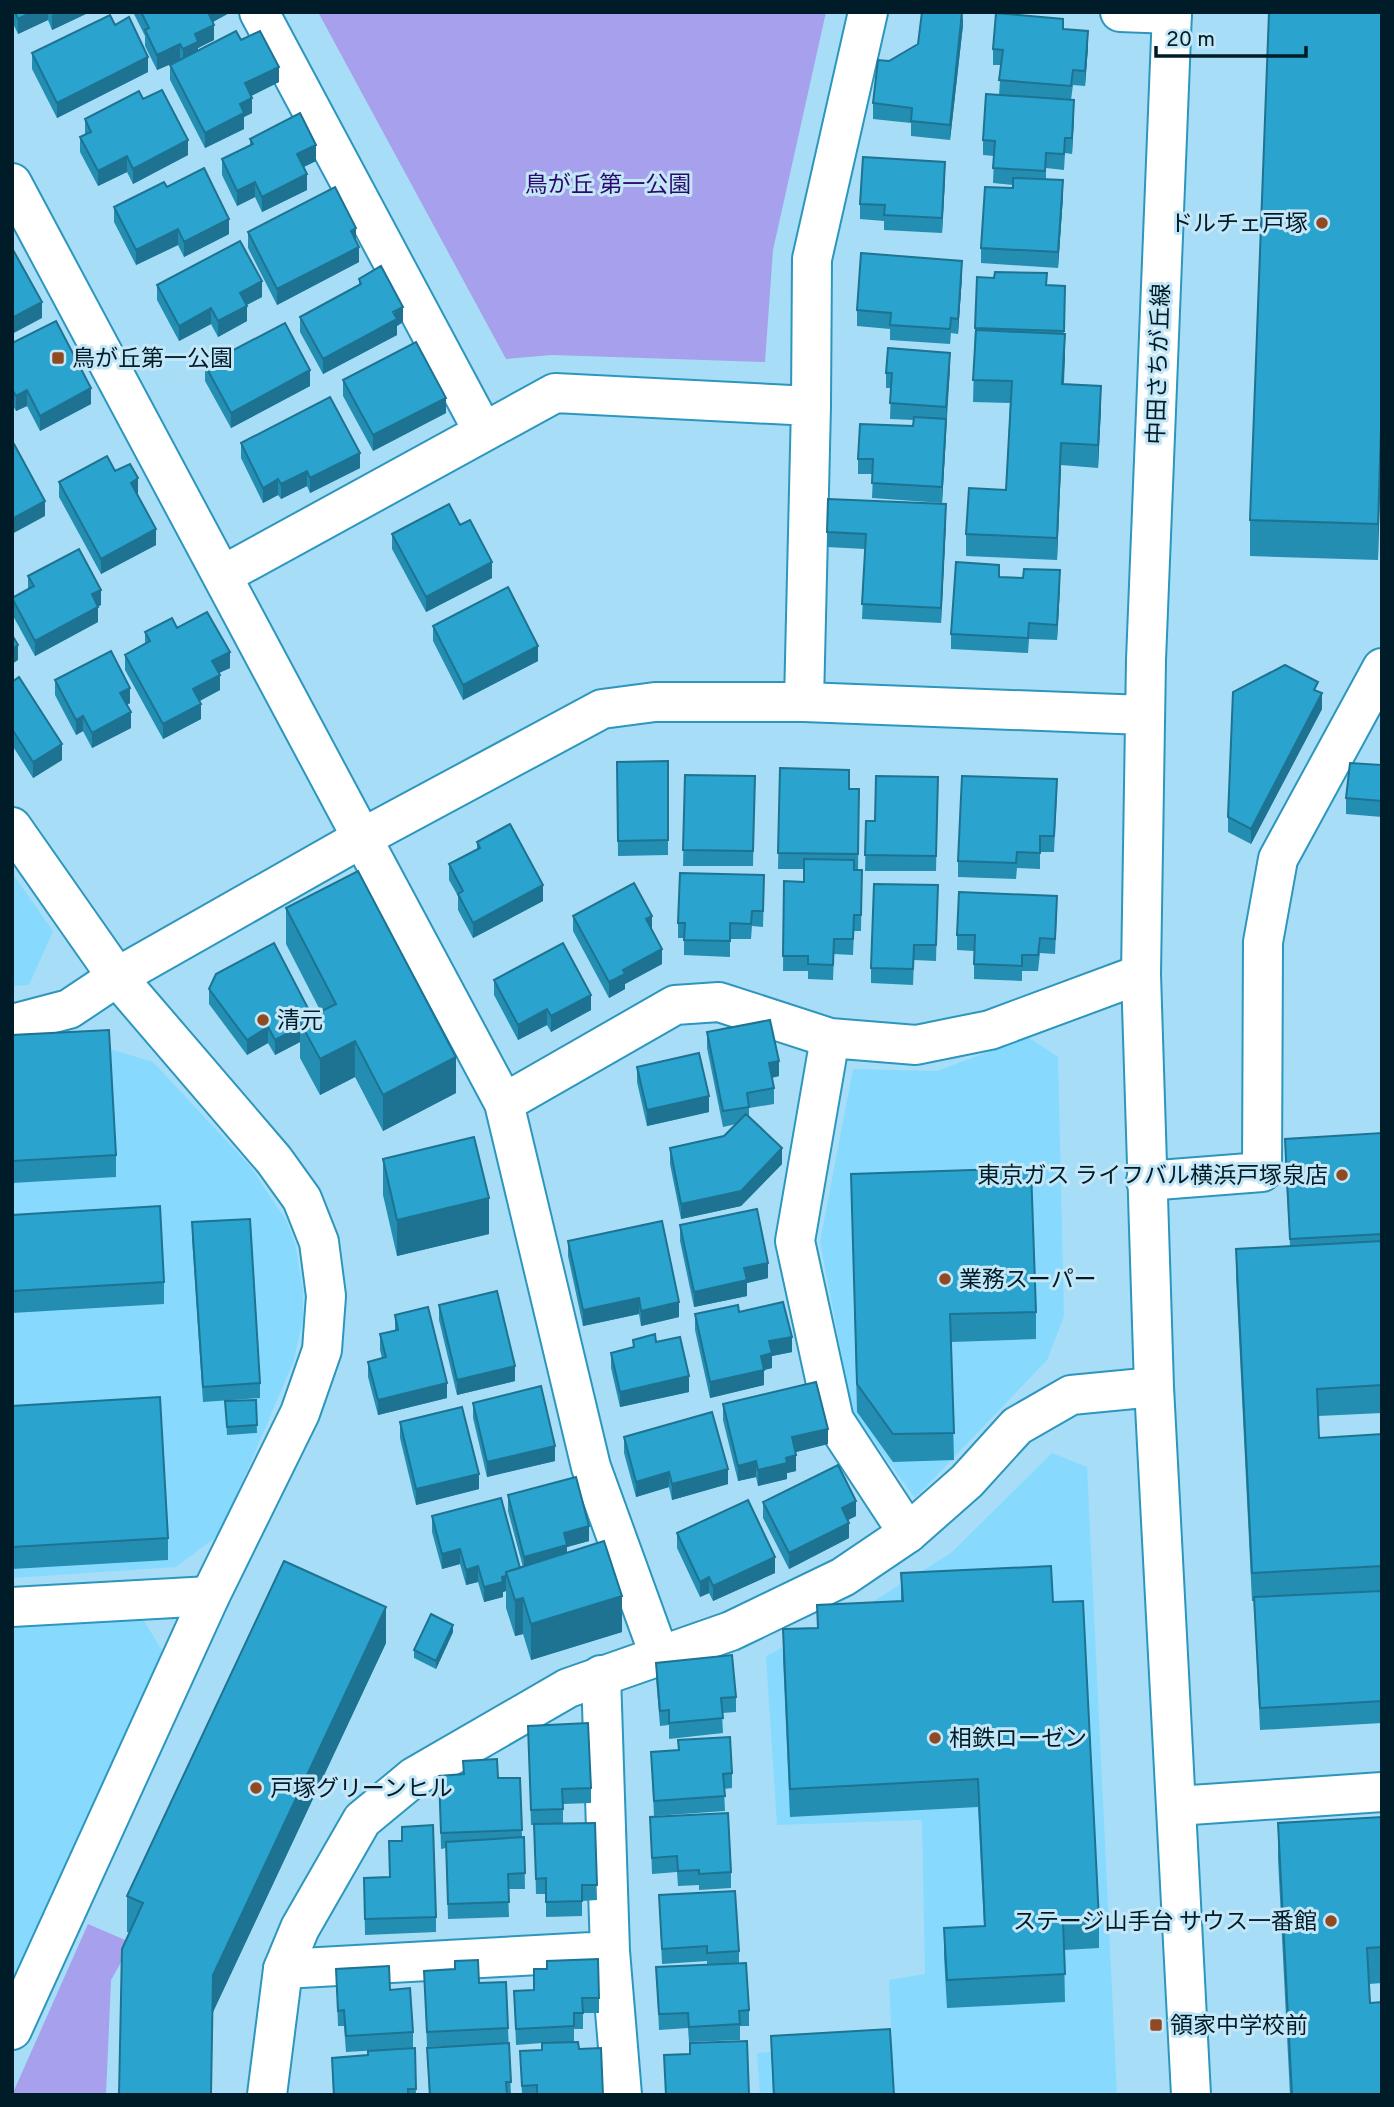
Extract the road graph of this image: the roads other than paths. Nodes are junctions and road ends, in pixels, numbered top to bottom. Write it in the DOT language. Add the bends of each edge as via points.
graph roads {
  1 [pos="259,12"];
  2 [pos="868,12"];
  3 [pos="1120,12"];
  4 [pos="1172,13"];
  5 [pos="14,192"];
  6 [pos="811,406"];
  7 [pos="483,431"];
  8 [pos="223,575"];
  9 [pos="1382,668"];
  10 [pos="804,702"];
  11 [pos="1144,715"];
  12 [pos="12,827"];
  13 [pos="362,838"];
  14 [pos="1141,974"];
  15 [pos="117,977"];
  16 [pos="12,1024"];
  17 [pos="830,1038"];
  18 [pos="504,1103"];
  19 [pos="1146,1181"];
  20 [pos="1154,1387"];
  21 [pos="908,1533"];
  22 [pos="210,1596"];
  23 [pos="12,1607"];
  24 [pos="660,1657"];
  25 [pos="601,1675"];
  26 [pos="1382,1793"];
  27 [pos="1176,1806"];
  28 [pos="610,1951"];
  29 [pos="283,1969"];
  30 [pos="12,2030"];
  31 [pos="267,2095"];
  32 [pos="622,2095"];
  33 [pos="1191,2095"];
  1 -- 7 [label="street"];
  2 -- 6 [label="street" via="812,259"];
  3 -- 4 [label="street"];
  4 -- 11 [label="street, 中田さちが丘線"];
  5 -- 8 [label="street"];
  6 -- 7 [label="street" via="555,393"];
  6 -- 10 [label="street"];
  7 -- 8 [label="street"];
  8 -- 13 [label="street"];
  9 -- 19 [label="street" via="1278,859 1263,942 1262,1172"];
  10 -- 11 [label="street"];
  10 -- 13 [label="street" via="655,702 602,709"];
  11 -- 14 [label="street, 中田さちが丘線"];
  12 -- 15 [label="street"];
  13 -- 15 [label="street"];
  13 -- 18 [label="street"];
  14 -- 17 [label="street" via="990,1030 916,1045"];
  14 -- 19 [label="street, 中田さちが丘線"];
  15 -- 16 [label="street" via="69,1009"];
  15 -- 22 [label="street" via="274,1160 302,1199 319,1241 326,1296 323,1350 299,1413"];
  17 -- 18 [label="street" via="719,1002 675,1005"];
  17 -- 21 [label="street" via="795,1241 834,1420"];
  18 -- 24 [label="street" via="592,1467"];
  19 -- 20 [label="street, 中田さちが丘線"];
  20 -- 21 [label="street" via="1071,1395 1017,1426 967,1482"];
  20 -- 27 [label="street, 中田さちが丘線"];
  21 -- 24 [label="street" via="844,1577 731,1632"];
  22 -- 23 [label="street"];
  22 -- 30 [label="street"];
  24 -- 25 [label="street"];
  25 -- 28 [label="street"];
  25 -- 29 [label="street" via="568,1688 414,1777 362,1820 300,1928"];
  26 -- 27 [label="street"];
  27 -- 33 [label="street, 中田さちが丘線"];
  28 -- 29 [label="street"];
  28 -- 32 [label="street"];
  29 -- 31 [label="street"];
}
